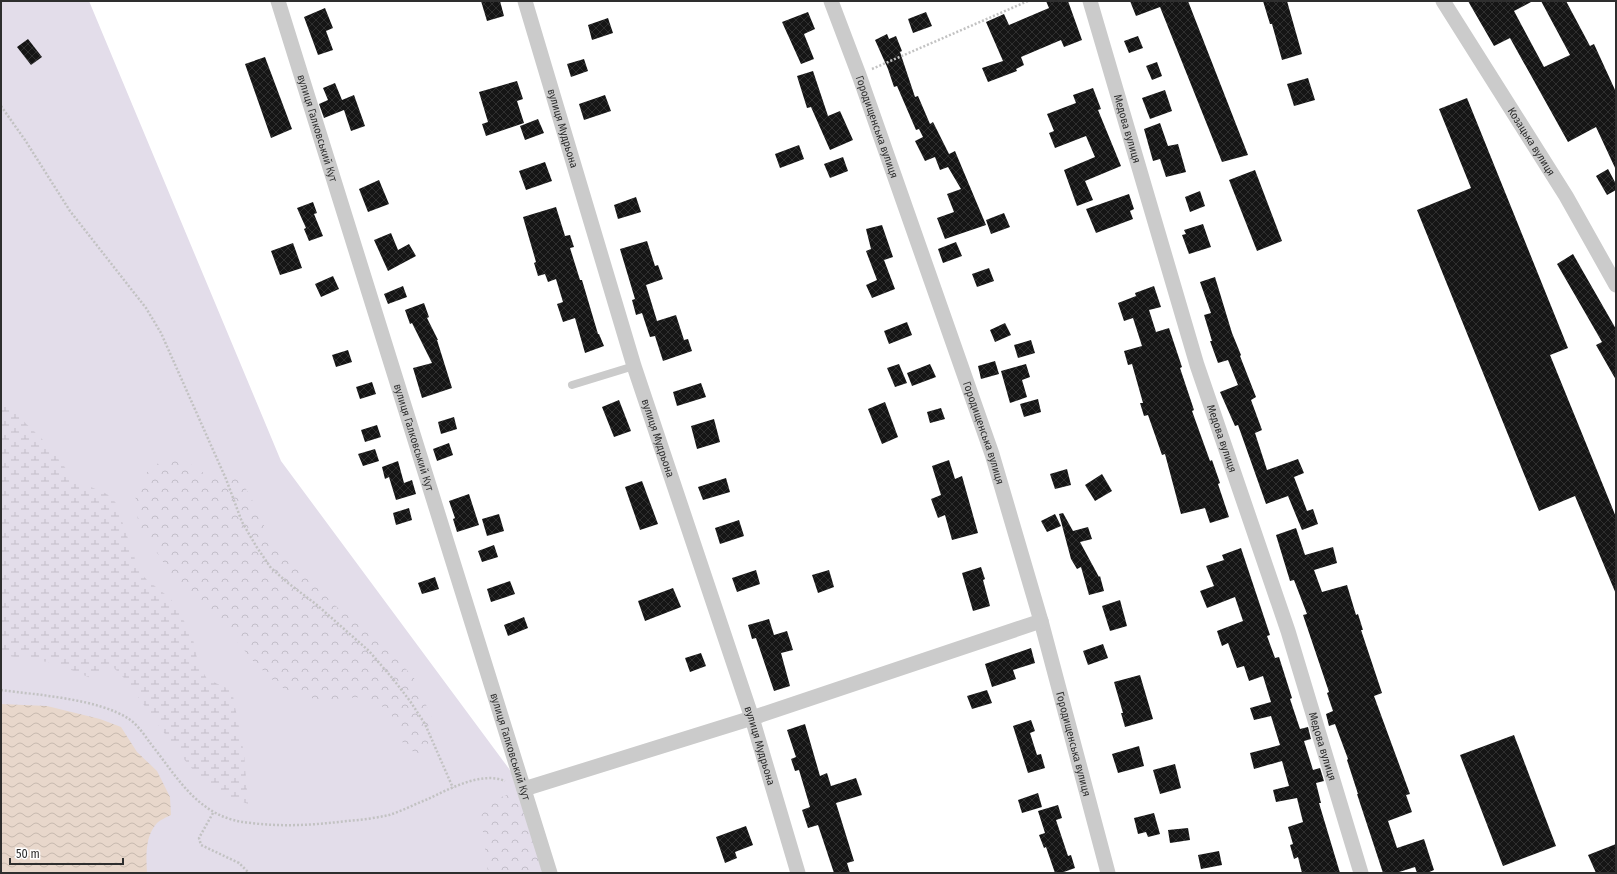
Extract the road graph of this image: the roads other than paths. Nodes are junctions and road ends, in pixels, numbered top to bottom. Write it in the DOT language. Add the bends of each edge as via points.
graph roads {
  1 [pos="278,1"];
  2 [pos="525,1"];
  3 [pos="831,1"];
  4 [pos="1090,1"];
  5 [pos="1443,1"];
  6 [pos="1616,285"];
  7 [pos="634,366"];
  8 [pos="572,385"];
  9 [pos="1042,621"];
  10 [pos="752,718"];
  11 [pos="524,790"];
  12 [pos="550,873"];
  13 [pos="798,873"];
  14 [pos="1108,873"];
  15 [pos="1361,873"];
  1 -- 11 [label="street, вулиця Галковський Кут"];
  2 -- 7 [label="street, вулиця Мудрьона"];
  3 -- 9 [label="street, Городищенська вулиця" via="992,454"];
  4 -- 15 [label="street, Медова вулиця" via="1196,365 1288,631"];
  5 -- 6 [label="street, Козацька вулиця" via="1566,196"];
  7 -- 8 [label="lane"];
  7 -- 10 [label="street, вулиця Мудрьона"];
  9 -- 10 [label="street"];
  9 -- 14 [label="street, Городищенська вулиця"];
  10 -- 11 [label="street"];
  10 -- 13 [label="street, вулиця Мудрьона"];
  11 -- 12 [label="street, вулиця Галковський Кут"];
}
